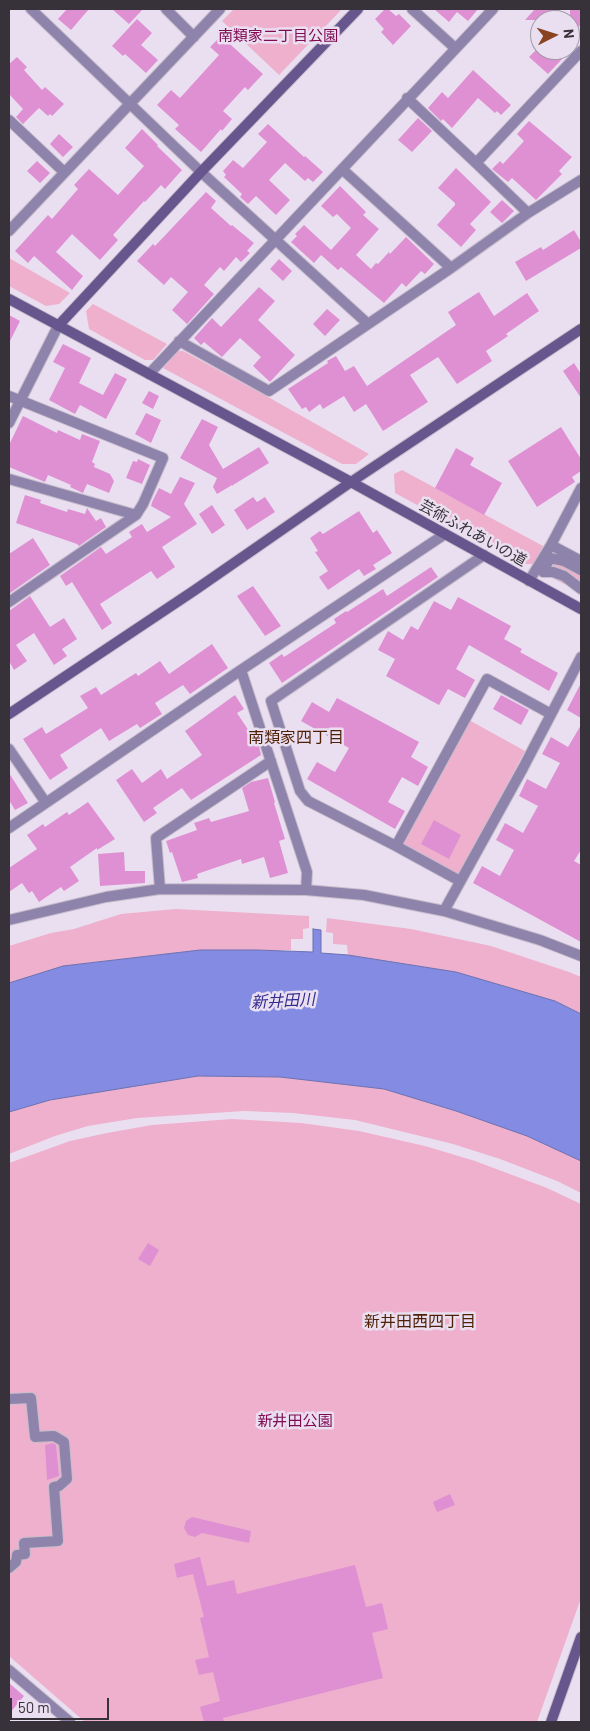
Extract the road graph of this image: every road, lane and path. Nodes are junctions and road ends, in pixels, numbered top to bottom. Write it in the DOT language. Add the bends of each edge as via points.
graph roads {
  1 [pos="31,9"];
  2 [pos="166,9"];
  3 [pos="220,9"];
  4 [pos="358,9"];
  5 [pos="412,9"];
  6 [pos="493,9"];
  7 [pos="194,36"];
  8 [pos="455,48"];
  9 [pos="581,52"];
  10 [pos="407,98"];
  11 [pos="130,103"];
  12 [pos="9,120"];
  13 [pos="476,163"];
  14 [pos="342,169"];
  15 [pos="64,172"];
  16 [pos="201,172"];
  17 [pos="581,180"];
  18 [pos="528,213"];
  19 [pos="9,231"];
  20 [pos="274,240"];
  21 [pos="451,268"];
  22 [pos="9,298"];
  23 [pos="368,324"];
  24 [pos="58,326"];
  25 [pos="581,329"];
  26 [pos="180,341"];
  27 [pos="149,374"];
  28 [pos="9,396"];
  29 [pos="19,400"];
  30 [pos="9,423"];
  31 [pos="9,479"];
  32 [pos="351,482"];
  33 [pos="581,488"];
  34 [pos="136,516"];
  35 [pos="445,534"];
  36 [pos="551,545"];
  37 [pos="484,555"];
  38 [pos="581,561"];
  39 [pos="581,570"];
  40 [pos="529,581"];
  41 [pos="581,589"];
  42 [pos="9,602"];
  43 [pos="581,609"];
  44 [pos="581,657"];
  45 [pos="241,670"];
  46 [pos="9,714"];
  47 [pos="551,714"];
  48 [pos="9,749"];
  49 [pos="271,761"];
  50 [pos="46,803"];
  51 [pos="9,828"];
  52 [pos="396,846"];
  53 [pos="460,881"];
  54 [pos="160,889"];
  55 [pos="306,890"];
  56 [pos="444,911"];
  57 [pos="9,920"];
  58 [pos="581,956"];
  59 [pos="9,1399"];
  60 [pos="9,1568"];
  61 [pos="581,1638"];
  62 [pos="9,1670"];
  63 [pos="70,1722"];
  64 [pos="551,1722"];
  1 -- 11 [label="street"];
  2 -- 7 [label="street"];
  3 -- 7 [label="street"];
  4 -- 16 [label="street"];
  5 -- 8 [label="street"];
  6 -- 8 [label="street"];
  7 -- 11 [label="street"];
  8 -- 10 [label="street"];
  9 -- 13 [label="street"];
  10 -- 13 [label="street"];
  10 -- 14 [label="street"];
  11 -- 15 [label="street"];
  11 -- 16 [label="street"];
  12 -- 15 [label="street"];
  13 -- 18 [label="street"];
  14 -- 20 [label="street"];
  14 -- 21 [label="street"];
  15 -- 19 [label="street"];
  16 -- 20 [label="street"];
  16 -- 24 [label="street"];
  17 -- 18 [label="street"];
  18 -- 21 [label="street"];
  20 -- 23 [label="street"];
  20 -- 26 [label="street"];
  21 -- 23 [label="street"];
  22 -- 24 [label="street, 芸術ふれあいの道"];
  23 -- 26 [label="street" via="269,391"];
  24 -- 27 [label="street, 芸術ふれあいの道"];
  24 -- 29 [label="street"];
  25 -- 32 [label="street"];
  26 -- 27 [label="street"];
  27 -- 32 [label="street, 芸術ふれあいの道"];
  28 -- 29 [label="street"];
  29 -- 30 [label="street"];
  29 -- 34 [label="street" via="163,458"];
  31 -- 34 [label="street"];
  32 -- 35 [label="street, 芸術ふれあいの道"];
  32 -- 46 [label="street"];
  33 -- 36 [label="street"];
  34 -- 42 [label="street"];
  35 -- 37 [label="street, 芸術ふれあいの道"];
  35 -- 45 [label="street"];
  36 -- 38 [label="street"];
  36 -- 40 [label="street"];
  37 -- 40 [label="street, 芸術ふれあいの道"];
  37 -- 52 [label="street" via="271,701 300,791 308,800"];
  39 -- 41 [label="street" via="550,558 543,572 564,576"];
  40 -- 43 [label="street, 芸術ふれあいの道"];
  44 -- 47 [label="street"];
  45 -- 49 [label="street"];
  45 -- 50 [label="street"];
  47 -- 52 [label="street" via="487,679"];
  47 -- 53 [label="street"];
  48 -- 50 [label="street"];
  49 -- 54 [label="street" via="156,838"];
  49 -- 55 [label="street" via="307,872"];
  50 -- 51 [label="street"];
  52 -- 53 [label="street"];
  53 -- 56 [label="street"];
  54 -- 55 [label="street"];
  54 -- 57 [label="street" via="106,897"];
  55 -- 56 [label="street" via="364,895"];
  56 -- 58 [label="street"];
  59 -- 60 [label="street" via="31,1398 35,1437 54,1436 64,1442 67,1479 54,1486 58,1541 24,1543 25,1554 18,1555"];
  61 -- 64 [label="street"];
  62 -- 63 [label="street"];
}
